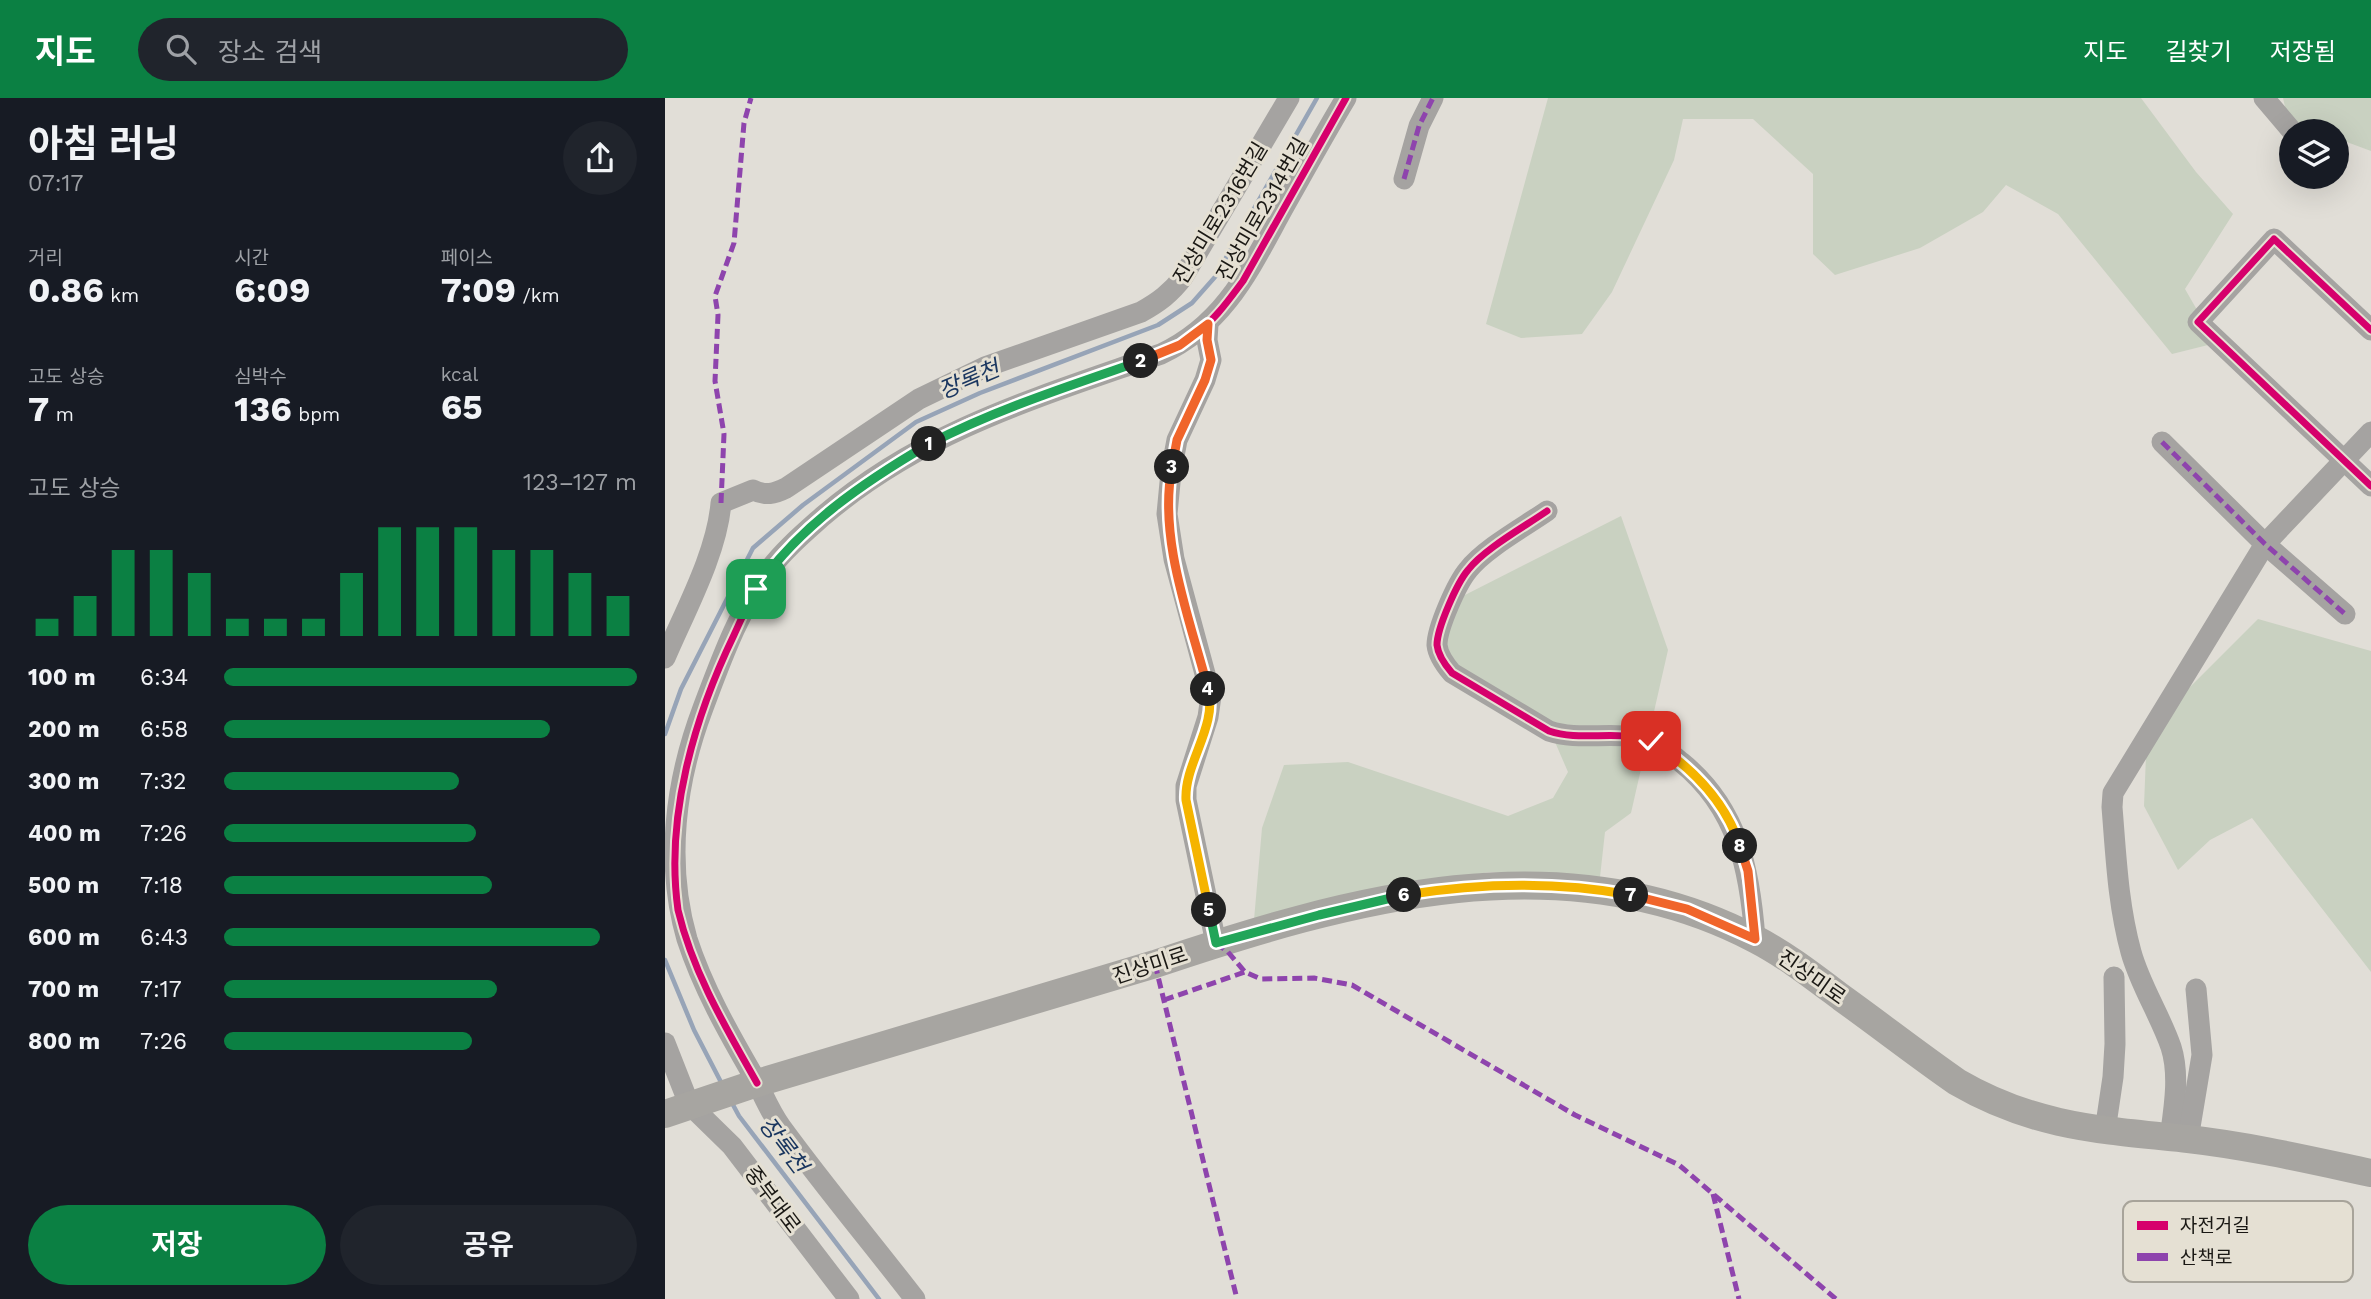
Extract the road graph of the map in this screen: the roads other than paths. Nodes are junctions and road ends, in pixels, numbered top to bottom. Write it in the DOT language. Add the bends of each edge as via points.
graph roads {
  1 [pos="1289,98"];
  2 [pos="1346,98"];
  3 [pos="1433,98"];
  4 [pos="2264,98"];
  5 [pos="2282,119"];
  6 [pos="1404,179"];
  7 [pos="1208,324"];
  8 [pos="2371,331"];
  9 [pos="2371,432"];
  10 [pos="2162,442"];
  11 [pos="2344,459"];
  12 [pos="2371,486"];
  13 [pos="1547,511"];
  14 [pos="2265,544"];
  15 [pos="2345,614"];
  16 [pos="665,658"];
  17 [pos="1755,939"];
  18 [pos="1216,943"];
  19 [pos="2114,977"];
  20 [pos="2196,989"];
  21 [pos="665,1043"];
  22 [pos="754,1084"];
  23 [pos="685,1106"];
  24 [pos="2105,1130"];
  25 [pos="2179,1138"];
  26 [pos="2371,1173"];
  27 [pos="849,1299"];
  28 [pos="915,1299"];
  1 -- 16 [label="street, 진상미로2316번길" via="1183,277 1159,303 985,368 919,399 774,494 753,490 721,503 712,547"];
  2 -- 7 [label="street, 진상미로2314번길" via="1243,281"];
  3 -- 6 [label="street" via="1419,126"];
  4 -- 5 [label="street"];
  7 -- 18 [label="street" via="1211,360 1177,440 1167,514 1174,559 1210,696 1186,800"];
  7 -- 22 [label="street, 진상미로2314번길" via="1161,354 1009,407 927,445 834,508 785,551 756,589 721,661 686,754 673,845 678,908 693,959"];
  8 -- 11 [label="street" via="2274,239 2198,322"];
  9 -- 11 [label="street"];
  10 -- 14 [label="street"];
  11 -- 12 [label="street"];
  11 -- 14 [label="street"];
  13 -- 17 [label="street" via="1467,570 1439,629 1437,647 1444,663 1452,673 1549,731 1563,736 1627,736 1651,741 1694,773 1738,840 1748,871"];
  14 -- 15 [label="street"];
  14 -- 25 [label="street" via="2113,793 2125,927 2131,956 2171,1048"];
  17 -- 18 [label="main road, 진상미로" via="1653,899 1587,888 1505,885 1407,894"];
  17 -- 24 [label="main road, 진상미로" via="1982,1096 2039,1118"];
  18 -- 22 [label="main road, 진상미로"];
  19 -- 24 [label="street" via="2115,1044"];
  20 -- 25 [label="street" via="2202,1055"];
  21 -- 23 [label="street"];
  22 -- 23 [label="main road, 진상미로"];
  22 -- 28 [label="street, 진상미로2314번길" via="779,1124"];
  23 -- 27 [label="street, 중부대로" via="732,1146"];
  24 -- 25 [label="main road, 진상미로"];
  25 -- 26 [label="main road, 진상미로" via="2299,1156"];
}
